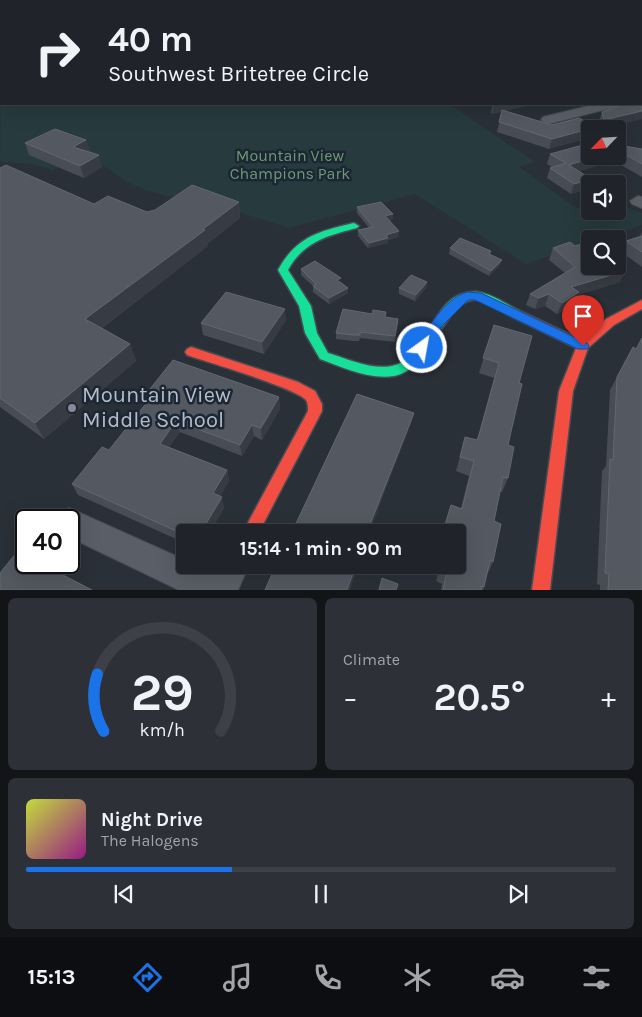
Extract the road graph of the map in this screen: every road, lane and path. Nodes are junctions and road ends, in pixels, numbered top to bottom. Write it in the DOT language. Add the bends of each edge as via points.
graph roads {
  1 [pos="607,105"];
  2 [pos="548,120"];
  3 [pos="354,226"];
  4 [pos="642,304"];
  5 [pos="583,346"];
  6 [pos="191,352"];
  7 [pos="255,524"];
  8 [pos="80,527"];
  9 [pos="229,574"];
  10 [pos="214,590"];
  11 [pos="221,590"];
  12 [pos="542,590"];
  1 -- 2 [label="street"];
  3 -- 5 [label="street" via="305,241 292,252 284,270 305,306 311,334 324,356 388,371 407,368 439,322 467,296 477,296"];
  4 -- 5 [label="street" via="610,322"];
  5 -- 12 [label="street" via="566,391"];
  6 -- 7 [label="street" via="293,386 310,395 315,404 315,411"];
  8 -- 10 [label="street"];
  9 -- 11 [label="street"];
}
